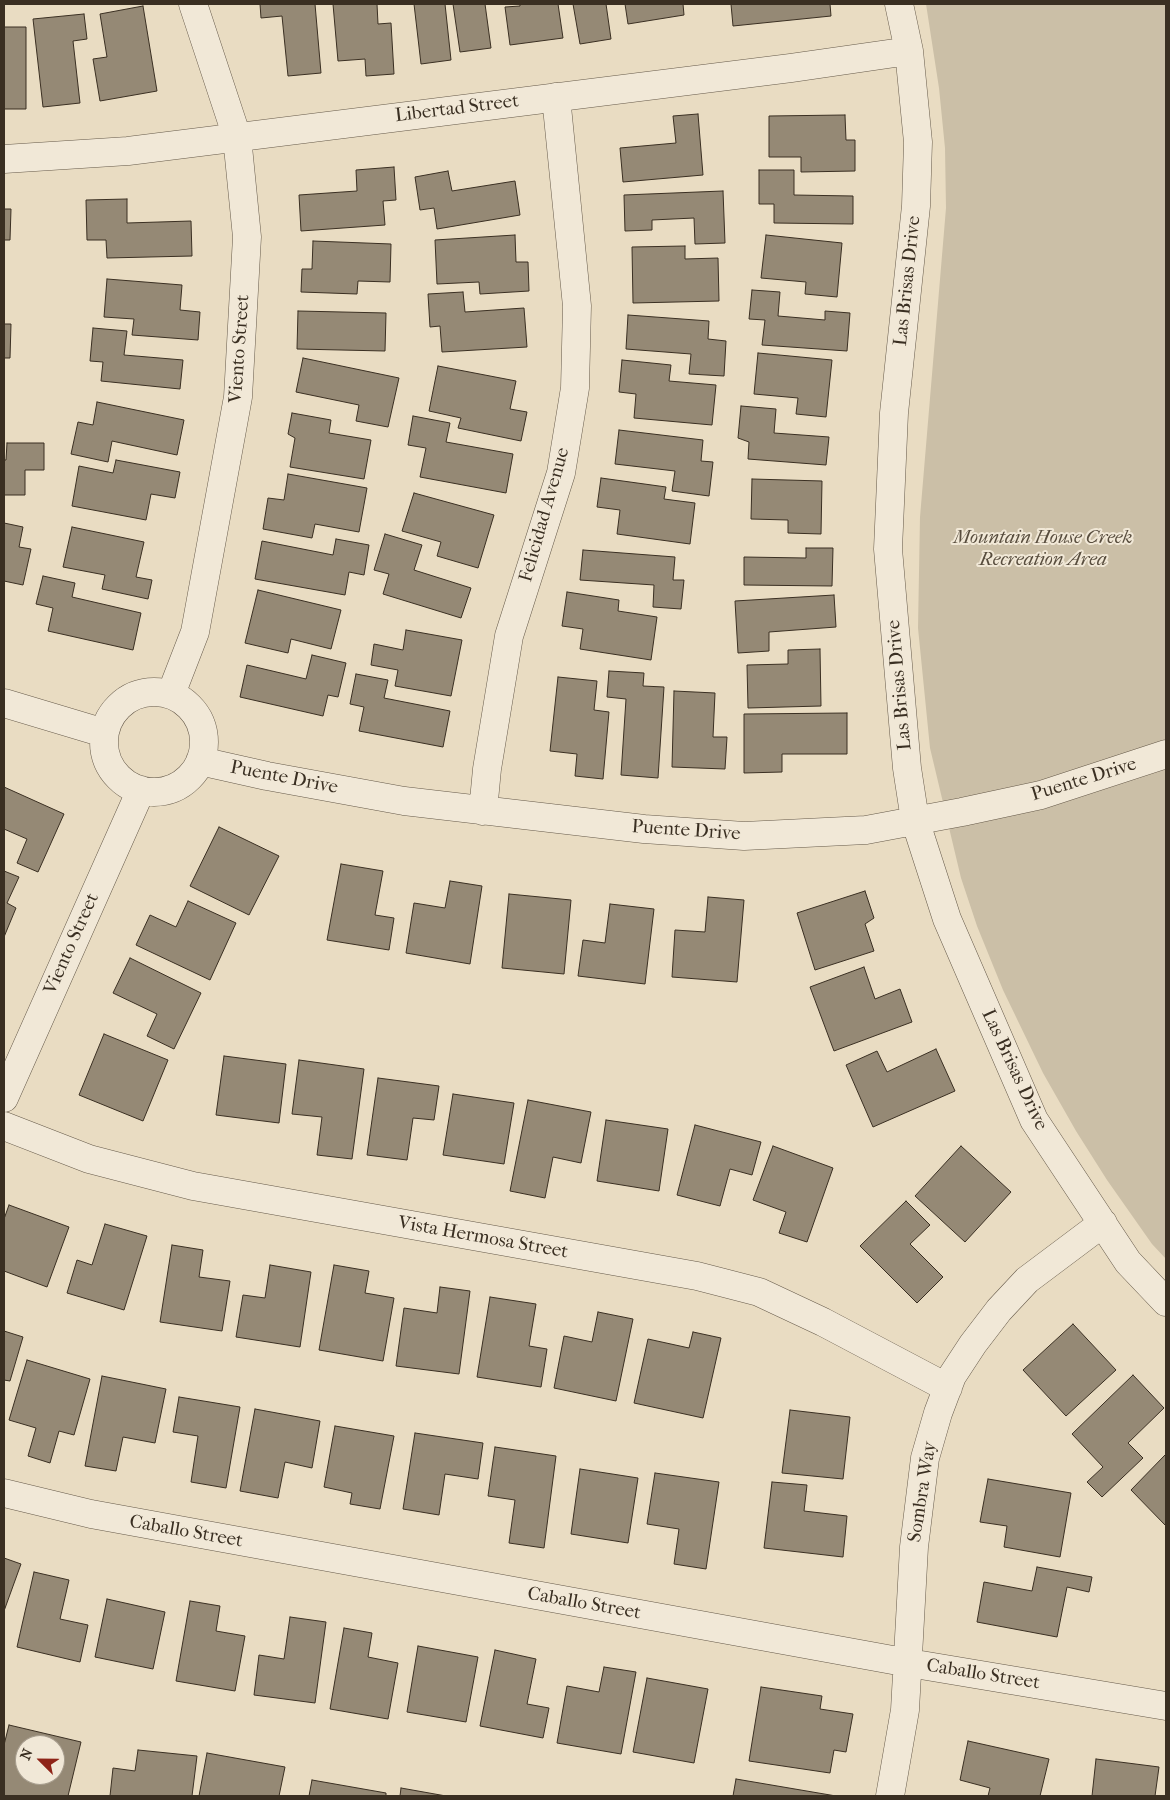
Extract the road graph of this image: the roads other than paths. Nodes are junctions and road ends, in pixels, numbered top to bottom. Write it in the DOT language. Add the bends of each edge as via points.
graph roads {
  1 [pos="193,4"];
  2 [pos="898,4"];
  3 [pos="909,51"];
  4 [pos="556,96"];
  5 [pos="237,137"];
  6 [pos="4,159"];
  7 [pos="171,694"];
  8 [pos="4,703"];
  9 [pos="104,733"];
  10 [pos="1166,754"];
  11 [pos="200,761"];
  12 [pos="141,790"];
  13 [pos="482,811"];
  14 [pos="915,820"];
  15 [pos="4,1098"];
  16 [pos="4,1126"];
  17 [pos="1103,1223"];
  18 [pos="1166,1302"];
  19 [pos="948,1388"];
  20 [pos="4,1493"];
  21 [pos="909,1663"];
  22 [pos="1166,1706"];
  23 [pos="890,1796"];
  1 -- 5 [label="street, Viento Street"];
  2 -- 3 [label="street, Las Brisas Drive"];
  3 -- 4 [label="street, Libertad Street"];
  3 -- 14 [label="street, Las Brisas Drive" via="918,142 916,206 894,413 888,549 907,768"];
  4 -- 5 [label="street, Libertad Street"];
  4 -- 13 [label="street, Felicidad Avenue" via="578,306 575,388 561,473 509,636"];
  5 -- 6 [label="street, Libertad Street" via="128,151"];
  5 -- 7 [label="street, Viento Street" via="247,237 238,397 195,632"];
  7 -- 9 [label="street" via="142,692 129,697 108,719"];
  7 -- 11 [label="street" via="184,700 200,722 204,748"];
  8 -- 9 [label="street"];
  9 -- 12 [label="street" via="105,754 114,773 122,781"];
  10 -- 14 [label="street, Puente Drive" via="1041,795"];
  11 -- 12 [label="street" via="180,784 161,792"];
  11 -- 13 [label="street, Puente Drive" via="404,801"];
  12 -- 15 [label="street, Viento Street"];
  13 -- 14 [label="street, Puente Drive" via="644,829 744,836 866,830"];
  14 -- 17 [label="street, Las Brisas Drive" via="947,920 1034,1120"];
  16 -- 19 [label="street, Vista Hermosa Street" via="89,1159 193,1186 697,1276 759,1292"];
  17 -- 18 [label="street, Las Brisas Drive" via="1128,1262"];
  17 -- 19 [label="street, Sombra Way" via="1028,1280 998,1310 952,1376"];
  19 -- 21 [label="street, Sombra Way" via="925,1458 914,1546"];
  20 -- 21 [label="street, Caballo Street" via="100,1516"];
  21 -- 22 [label="street, Caballo Street"];
  21 -- 23 [label="street, Sombra Way" via="905,1710"];
}
